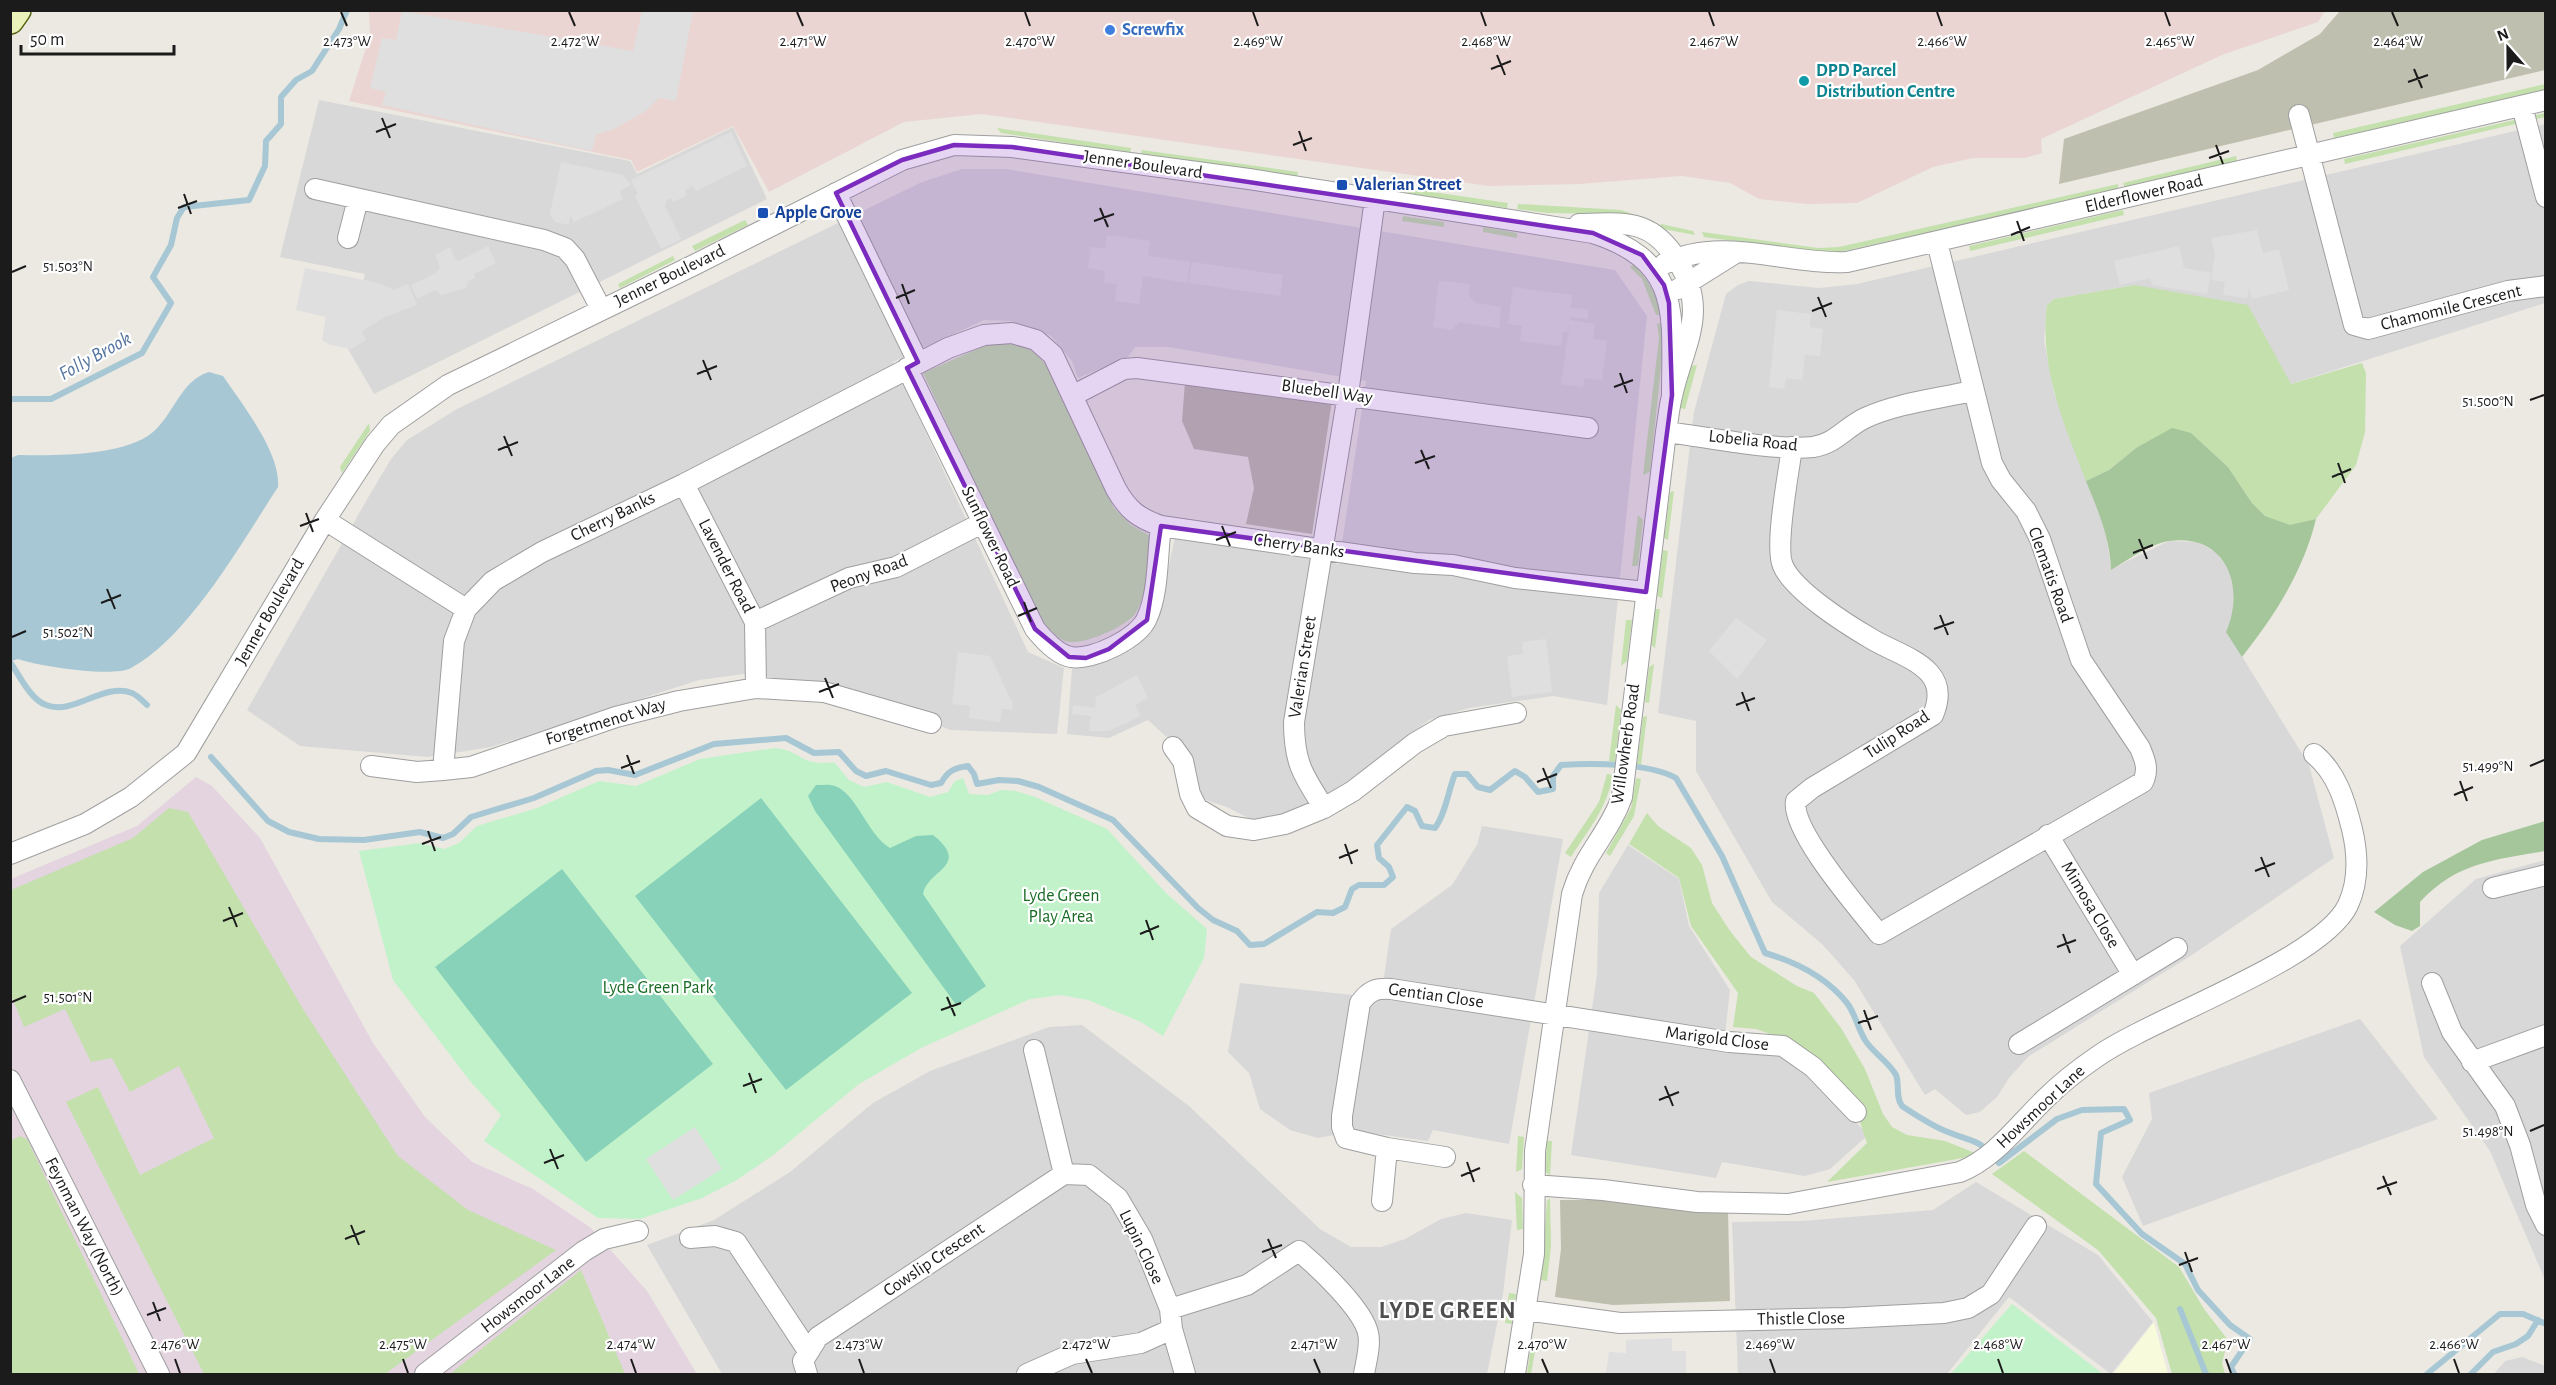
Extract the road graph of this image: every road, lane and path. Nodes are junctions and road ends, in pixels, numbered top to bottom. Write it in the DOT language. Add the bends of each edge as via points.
graph roads {
  1 [pos="17,10"];
  2 [pos="10,20"];
  3 [pos="2546,100"];
  4 [pos="2522,106"];
  5 [pos="2299,116"];
  6 [pos="2310,155"];
  7 [pos="315,189"];
  8 [pos="836,193"];
  9 [pos="2546,197"];
  10 [pos="358,199"];
  11 [pos="1375,199"];
  12 [pos="1543,224"];
  13 [pos="348,238"];
  14 [pos="1937,242"];
  15 [pos="1740,251"];
  16 [pos="1676,258"];
  17 [pos="1654,269"];
  18 [pos="1689,283"];
  19 [pos="2546,286"];
  20 [pos="1667,294"];
  21 [pos="601,309"];
  22 [pos="913,365"];
  23 [pos="1972,391"];
  24 [pos="1348,394"];
  25 [pos="1672,395"];
  26 [pos="1072,396"];
  27 [pos="1588,428"];
  28 [pos="1666,432"];
  29 [pos="1792,447"];
  30 [pos="684,484"];
  31 [pos="325,520"];
  32 [pos="982,523"];
  33 [pos="1161,526"];
  34 [pos="1323,549"];
  35 [pos="1646,592"];
  36 [pos="466,609"];
  37 [pos="755,622"];
  38 [pos="756,688"];
  39 [pos="1516,713"];
  40 [pos="931,723"];
  41 [pos="1173,747"];
  42 [pos="2314,754"];
  43 [pos="371,766"];
  44 [pos="442,771"];
  45 [pos="1324,808"];
  46 [pos="2048,835"];
  47 [pos="10,854"];
  48 [pos="2546,875"];
  49 [pos="2493,888"];
  50 [pos="2177,948"];
  51 [pos="2133,975"];
  52 [pos="2432,983"];
  53 [pos="1553,1014"];
  54 [pos="2546,1035"];
  55 [pos="2019,1044"];
  56 [pos="1034,1050"];
  57 [pos="2472,1062"];
  58 [pos="10,1080"];
  59 [pos="1856,1112"];
  60 [pos="1387,1148"];
  61 [pos="1445,1157"];
  62 [pos="1064,1174"];
  63 [pos="1533,1185"];
  64 [pos="1382,1201"];
  65 [pos="2546,1225"];
  66 [pos="2036,1226"];
  67 [pos="638,1231"];
  68 [pos="690,1238"];
  69 [pos="1525,1310"];
  70 [pos="1171,1319"];
  71 [pos="807,1351"];
  72 [pos="159,1374"];
  73 [pos="425,1374"];
  74 [pos="807,1374"];
  75 [pos="1027,1374"];
  76 [pos="1185,1374"];
  77 [pos="1364,1374"];
  78 [pos="1515,1374"];
  1 -- 2 [label="street"];
  3 -- 4 [label="street, Elderflower Road"];
  4 -- 6 [label="street, Elderflower Road"];
  4 -- 9 [label="street"];
  5 -- 6 [label="street"];
  6 -- 14 [label="street, Elderflower Road"];
  6 -- 19 [label="street, Chamomile Crescent" via="2354,325 2368,329 2508,291"];
  7 -- 10 [label="street"];
  8 -- 11 [label="street, Jenner Boulevard" via="902,160 954,145 1012,147"];
  8 -- 21 [label="street, Jenner Boulevard"];
  8 -- 22 [label="street"];
  10 -- 13 [label="street"];
  10 -- 21 [label="street" via="566,248"];
  11 -- 12 [label="street, Jenner Boulevard"];
  11 -- 24 [label="street, Valerian Street"];
  12 -- 16 [label="street, Jenner Boulevard" via="1637,225 1660,238"];
  12 -- 17 [label="street, Jenner Boulevard" via="1610,239 1642,255"];
  14 -- 15 [label="street, Elderflower Road" via="1847,262 1821,263"];
  14 -- 23 [label="street, Clematis Road"];
  15 -- 16 [label="street, Elderflower Road"];
  15 -- 18 [label="street"];
  16 -- 17 [label="street, Elderflower Road"];
  16 -- 18 [label="street, Jenner Boulevard"];
  17 -- 20 [label="street, Jenner Boulevard"];
  18 -- 20 [label="street"];
  18 -- 25 [label="street, Willowherb Road" via="1694,312 1692,328"];
  20 -- 25 [label="street, Jenner Boulevard"];
  21 -- 31 [label="street, Jenner Boulevard" via="448,385 390,425"];
  22 -- 26 [label="street, Cherry Banks" via="984,335 1011,333 1036,340 1053,355"];
  22 -- 30 [label="street, Cherry Banks"];
  22 -- 32 [label="street, Sunflower Road"];
  23 -- 29 [label="street, Lobelia Road" via="1885,411 1864,419 1835,440 1814,447"];
  23 -- 46 [label="street, Clematis Road" via="1992,463 2026,511 2040,539 2081,660 2146,762 2143,782"];
  24 -- 26 [label="street, Bluebell Way" via="1137,368 1124,369"];
  24 -- 27 [label="street, Bluebell Way"];
  24 -- 34 [label="street, Valerian Street"];
  25 -- 28 [label="street, Willowherb Road"];
  26 -- 33 [label="street, Cherry Banks" via="1127,508 1139,519"];
  28 -- 29 [label="street, Lobelia Road"];
  28 -- 35 [label="street, Willowherb Road"];
  29 -- 46 [label="street, Tulip Road" via="1781,563 1801,588 1872,640 1904,653 1928,670 1939,701 1933,715 1796,801 1797,817 1834,877 1879,934"];
  30 -- 36 [label="street, Cherry Banks" via="509,570"];
  30 -- 37 [label="street, Lavender Road"];
  31 -- 36 [label="street"];
  31 -- 47 [label="street, Jenner Boulevard" via="186,753 131,797 94,819"];
  32 -- 33 [label="street, Sunflower Road" via="1035,629 1069,657 1086,658 1132,635 1147,620"];
  32 -- 37 [label="street, Peony Road" via="896,567 849,578"];
  33 -- 34 [label="street, Cherry Banks"];
  34 -- 35 [label="street, Cherry Banks" via="1453,565 1515,578"];
  34 -- 45 [label="street, Valerian Street" via="1294,722 1294,746 1300,771"];
  35 -- 53 [label="street, Willowherb Road" via="1622,797 1615,816 1579,870"];
  36 -- 44 [label="street" via="454,641"];
  37 -- 38 [label="street, Lavender Road"];
  38 -- 40 [label="street, Forgetmenot Way" via="824,692"];
  38 -- 44 [label="street, Forgetmenot Way" via="679,700 616,717 471,767"];
  39 -- 45 [label="street" via="1444,726"];
  41 -- 45 [label="street" via="1183,760 1197,808 1227,826 1254,830 1286,824"];
  42 -- 63 [label="street, Howsmoor Lane" via="2329,766 2356,849 2356,875 2348,905 2338,920 2274,966 2165,1018 2099,1055 2046,1098 1991,1154 1960,1172 1788,1204 1697,1203"];
  43 -- 44 [label="street, Forgetmenot Way"];
  46 -- 51 [label="street, Mimosa Close"];
  48 -- 49 [label="street"];
  50 -- 51 [label="street"];
  51 -- 55 [label="street"];
  52 -- 57 [label="street" via="2452,1032"];
  53 -- 59 [label="street, Marigold Close" via="1728,1042 1783,1046 1813,1067"];
  53 -- 60 [label="street, Gentian Close" via="1391,989 1368,992 1360,1003 1342,1127 1346,1138"];
  53 -- 63 [label="street, Willowherb Road"];
  54 -- 57 [label="street"];
  56 -- 62 [label="street"];
  57 -- 65 [label="street" via="2505,1106"];
  58 -- 72 [label="street, Feynman Way (North)"];
  60 -- 61 [label="street, Gentian Close"];
  60 -- 64 [label="street"];
  62 -- 70 [label="street, Lupin Close" via="1089,1175 1118,1198 1142,1239"];
  62 -- 71 [label="street, Cowslip Crescent" via="818,1337"];
  63 -- 69 [label="street, Willowherb Road" via="1534,1254"];
  66 -- 69 [label="street, Thistle Close" via="1991,1294 1968,1308 1944,1312 1620,1323"];
  67 -- 73 [label="street, Howsmoor Lane" via="604,1239 584,1251"];
  68 -- 71 [label="street" via="715,1236 736,1242"];
  69 -- 78 [label="street, Willowherb Road"];
  70 -- 75 [label="street" via="1141,1343 1072,1354"];
  70 -- 76 [label="street, Lupin Close"];
  70 -- 77 [label="street" via="1247,1285 1299,1251 1323,1271 1365,1322 1369,1335"];
  71 -- 74 [label="street" via="803,1361"];
}
